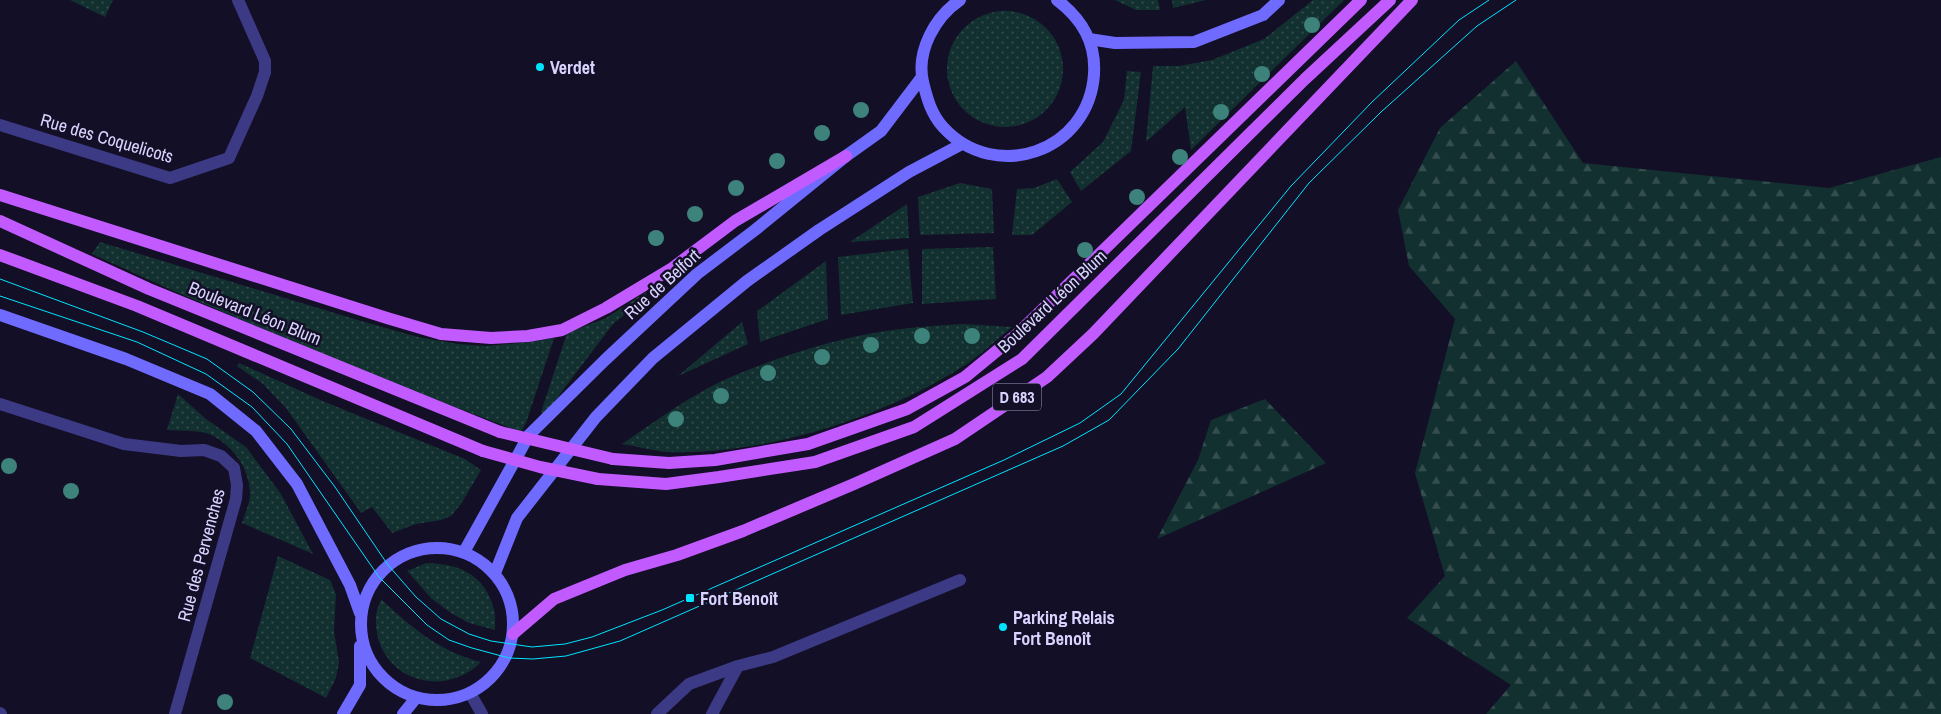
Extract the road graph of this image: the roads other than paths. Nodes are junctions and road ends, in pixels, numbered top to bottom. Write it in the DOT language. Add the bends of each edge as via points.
graph roads {
  1 [pos="238,0"];
  2 [pos="960,0"];
  3 [pos="1057,0"];
  4 [pos="1279,0"];
  5 [pos="1361,0"];
  6 [pos="1390,0"];
  7 [pos="1412,0"];
  8 [pos="1072,6"];
  9 [pos="1089,39"];
  10 [pos="922,77"];
  11 [pos="0,125"];
  12 [pos="962,144"];
  13 [pos="846,156"];
  14 [pos="0,195"];
  15 [pos="0,221"];
  16 [pos="0,256"];
  17 [pos="0,315"];
  18 [pos="0,404"];
  19 [pos="464,552"];
  20 [pos="495,573"];
  21 [pos="960,580"];
  22 [pos="360,613"];
  23 [pos="360,634"];
  24 [pos="513,634"];
  25 [pos="738,666"];
  26 [pos="470,693"];
  27 [pos="416,698"];
  28 [pos="176,714"];
  29 [pos="343,714"];
  30 [pos="403,714"];
  31 [pos="482,714"];
  32 [pos="657,714"];
  33 [pos="712,714"];
  1 -- 11 [label="street, Rue des Coquelicots" via="265,61 266,72 229,158 170,178"];
  2 -- 10 [label="main road" via="933,28 924,52"];
  3 -- 8 [label="main road"];
  4 -- 9 [label="main road" via="1263,15 1194,42 1116,43"];
  5 -- 15 [label="main road, Boulevard Léon Blum, bridge" via="1015,336 965,377 908,409 808,444 715,460 669,463 613,459 500,432 149,289"];
  6 -- 16 [label="main road, Boulevard Léon Blum, bridge" via="1305,79 1022,359 914,427 815,462 666,484 598,479 540,467 483,451 138,306"];
  7 -- 24 [label="main road, D 683" via="1093,334 1046,378 955,439 743,531 625,570 554,599"];
  8 -- 9 [label="main road"];
  9 -- 12 [label="main road" via="1095,64 1093,89 1084,112 1069,133 1048,147 1009,157 985,154"];
  10 -- 12 [label="main road" via="928,103 942,126"];
  10 -- 13 [label="main road, Rue de Belfort" via="880,132"];
  12 -- 20 [label="main road" via="909,172 818,230 747,281 653,358 596,417 517,518"];
  13 -- 14 [label="main road" via="736,220 671,269 606,308 562,330 491,338 441,334"];
  13 -- 19 [label="main road, Rue de Belfort" via="697,274 528,435"];
  17 -- 22 [label="main road" via="126,359 218,400 256,432 297,484 350,585"];
  18 -- 28 [label="street, Rue des Pervenches" via="124,444 181,451 204,450 221,456 234,468 238,485 236,499"];
  19 -- 20 [label="main road"];
  19 -- 22 [label="main road" via="443,547 422,548 401,556 388,565 366,593"];
  20 -- 24 [label="main road" via="507,592 513,614"];
  21 -- 25 [label="street" via="773,656"];
  22 -- 23 [label="main road"];
  23 -- 27 [label="main road" via="366,656 378,674 396,689"];
  23 -- 29 [label="main road" via="360,684"];
  24 -- 26 [label="main road" via="509,658 494,675"];
  25 -- 32 [label="street" via="689,684"];
  25 -- 33 [label="street"];
  26 -- 27 [label="main road" via="436,700"];
  26 -- 31 [label="street"];
  27 -- 30 [label="main road"];
}
